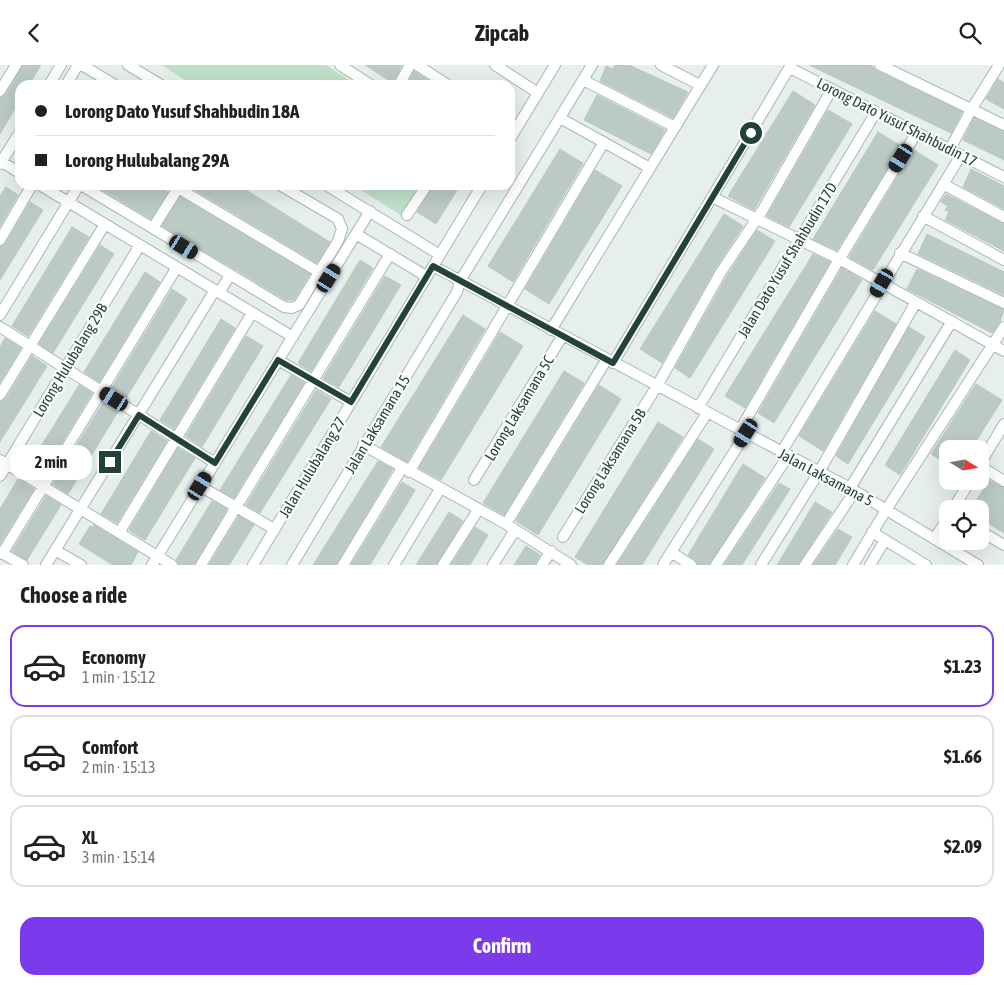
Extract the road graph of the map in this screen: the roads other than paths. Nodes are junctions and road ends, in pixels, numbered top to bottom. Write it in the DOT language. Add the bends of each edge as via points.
graph roads {
  1 [pos="16,65"];
  2 [pos="61,65"];
  3 [pos="80,65"];
  4 [pos="128,65"];
  5 [pos="340,65"];
  6 [pos="410,65"];
  7 [pos="417,65"];
  8 [pos="555,65"];
  9 [pos="592,65"];
  10 [pos="661,65"];
  11 [pos="713,65"];
  12 [pos="880,65"];
  13 [pos="999,65"];
  14 [pos="500,66"];
  15 [pos="790,66"];
  16 [pos="52,80"];
  17 [pos="70,80"];
  18 [pos="106,80"];
  19 [pos="152,80"];
  20 [pos="363,80"];
  21 [pos="402,80"];
  22 [pos="440,80"];
  23 [pos="583,80"];
  24 [pos="700,85"];
  25 [pos="832,89"];
  26 [pos="0,91"];
  27 [pos="538,93"];
  28 [pos="971,110"];
  29 [pos="876,112"];
  30 [pos="560,117"];
  31 [pos="515,124"];
  32 [pos="1004,125"];
  33 [pos="675,127"];
  34 [pos="917,132"];
  35 [pos="15,139"];
  36 [pos="604,142"];
  37 [pos="950,149"];
  38 [pos="960,155"];
  39 [pos="0,162"];
  40 [pos="650,168"];
  41 [pos="15,170"];
  42 [pos="1004,177"];
  43 [pos="943,184"];
  44 [pos="29,190"];
  45 [pos="49,190"];
  46 [pos="77,190"];
  47 [pos="88,190"];
  48 [pos="175,190"];
  49 [pos="184,190"];
  50 [pos="289,190"];
  51 [pos="334,190"];
  52 [pos="423,190"];
  53 [pos="479,190"];
  54 [pos="712,197"];
  55 [pos="69,202"];
  56 [pos="370,211"];
  57 [pos="407,215"];
  58 [pos="923,217"];
  59 [pos="1004,217"];
  60 [pos="756,219"];
  61 [pos="105,224"];
  62 [pos="153,229"];
  63 [pos="356,234"];
  64 [pos="0,240"];
  65 [pos="799,240"];
  66 [pos="140,245"];
  67 [pos="900,253"];
  68 [pos="390,254"];
  69 [pos="440,255"];
  70 [pos="839,259"];
  71 [pos="1004,260"];
  72 [pos="433,266"];
  73 [pos="177,267"];
  74 [pos="319,272"];
  75 [pos="230,275"];
  76 [pos="426,276"];
  77 [pos="460,281"];
  78 [pos="882,283"];
  79 [pos="217,291"];
  80 [pos="916,302"];
  81 [pos="1004,303"];
  82 [pos="506,306"];
  83 [pos="252,313"];
  84 [pos="0,315"];
  85 [pos="952,321"];
  86 [pos="0,327"];
  87 [pos="1004,327"];
  88 [pos="551,330"];
  89 [pos="563,335"];
  90 [pos="292,337"];
  91 [pos="993,344"];
  92 [pos="30,346"];
  93 [pos="1004,351"];
  94 [pos="278,360"];
  95 [pos="610,361"];
  96 [pos="65,368"];
  97 [pos="314,381"];
  98 [pos="657,386"];
  99 [pos="101,391"];
  100 [pos="0,395"];
  101 [pos="351,402"];
  102 [pos="702,411"];
  103 [pos="139,415"];
  104 [pos="1004,424"];
  105 [pos="743,432"];
  106 [pos="176,439"];
  107 [pos="364,445"];
  108 [pos="989,450"];
  109 [pos="785,455"];
  110 [pos="3,462"];
  111 [pos="215,463"];
  112 [pos="406,470"];
  113 [pos="989,471"];
  114 [pos="819,473"];
  115 [pos="0,475"];
  116 [pos="474,480"];
  117 [pos="1004,481"];
  118 [pos="200,486"];
  119 [pos="43,487"];
  120 [pos="440,489"];
  121 [pos="852,490"];
  122 [pos="236,507"];
  123 [pos="81,509"];
  124 [pos="478,510"];
  125 [pos="886,510"];
  126 [pos="506,524"];
  127 [pos="274,529"];
  128 [pos="515,530"];
  129 [pos="872,532"];
  130 [pos="939,532"];
  131 [pos="119,533"];
  132 [pos="989,536"];
  133 [pos="563,537"];
  134 [pos="935,539"];
  135 [pos="885,540"];
  136 [pos="1004,545"];
  137 [pos="55,550"];
  138 [pos="551,551"];
  139 [pos="671,552"];
  140 [pos="1,553"];
  141 [pos="154,561"];
  142 [pos="570,564"];
  143 [pos="23,565"];
  144 [pos="46,565"];
  145 [pos="81,565"];
  146 [pos="172,565"];
  147 [pos="201,565"];
  148 [pos="253,565"];
  149 [pos="292,565"];
  150 [pos="343,565"];
  151 [pos="394,565"];
  152 [pos="442,565"];
  153 [pos="493,565"];
  154 [pos="542,565"];
  155 [pos="609,565"];
  156 [pos="663,565"];
  157 [pos="692,565"];
  158 [pos="716,565"];
  159 [pos="760,565"];
  160 [pos="805,565"];
  161 [pos="852,565"];
  162 [pos="870,565"];
  163 [pos="926,565"];
  164 [pos="978,565"];
  1 -- 26 [label="street"];
  2 -- 16 [label="street"];
  3 -- 17 [label="street"];
  3 -- 18 [label="street"];
  4 -- 19 [label="street"];
  5 -- 20 [label="street"];
  6 -- 21 [label="street"];
  7 -- 22 [label="street"];
  8 -- 27 [label="street"];
  9 -- 23 [label="street, Jalan Laksamana 15"];
  10 -- 24 [label="street"];
  11 -- 24 [label="street"];
  12 -- 28 [label="street"];
  13 -- 28 [label="street"];
  14 -- 27 [label="street"];
  15 -- 25 [label="street, Lorong Dato Yusuf Shahbudin 17"];
  15 -- 54 [label="street"];
  23 -- 30 [label="street, Jalan Laksamana 15"];
  23 -- 33 [label="street"];
  24 -- 33 [label="street"];
  25 -- 29 [label="street, Lorong Dato Yusuf Shahbudin 17"];
  25 -- 60 [label="street, Lorong Laksamana 5B"];
  27 -- 31 [label="street"];
  28 -- 32 [label="street"];
  28 -- 37 [label="street"];
  29 -- 34 [label="street, Lorong Dato Yusuf Shahbudin 17"];
  29 -- 65 [label="street, Jalan Dato Yusuf Shahbudin 17D"];
  30 -- 36 [label="street"];
  30 -- 77 [label="street, Jalan Laksamana 15"];
  33 -- 40 [label="street"];
  34 -- 37 [label="street, Lorong Dato Yusuf Shahbudin 17"];
  34 -- 70 [label="street"];
  35 -- 39 [label="street"];
  36 -- 40 [label="street"];
  36 -- 82 [label="street"];
  37 -- 38 [label="street, Lorong Dato Yusuf Shahbudin 17"];
  38 -- 42 [label="street, Lorong Dato Yusuf Shahbudin 17"];
  38 -- 43 [label="street"];
  39 -- 41 [label="street"];
  40 -- 88 [label="street"];
  43 -- 58 [label="street"];
  43 -- 59 [label="street"];
  44 -- 64 [label="street"];
  45 -- 55 [label="street"];
  46 -- 55 [label="street"];
  47 -- 62 [label="street"];
  48 -- 62 [label="street"];
  49 -- 74 [label="street"];
  50 -- 74 [label="street" via="338,219 342,229"];
  51 -- 56 [label="street"];
  52 -- 57 [label="street"];
  53 -- 69 [label="street, Jalan Hulubalang 27"];
  54 -- 60 [label="street"];
  54 -- 95 [label="street"];
  55 -- 61 [label="street"];
  55 -- 84 [label="street"];
  56 -- 63 [label="street"];
  56 -- 69 [label="street"];
  58 -- 67 [label="street"];
  58 -- 71 [label="street"];
  60 -- 65 [label="street"];
  60 -- 98 [label="street, Lorong Laksamana 5B" via="721,273"];
  61 -- 66 [label="street"];
  61 -- 92 [label="street"];
  62 -- 75 [label="street"];
  63 -- 68 [label="street"];
  63 -- 90 [label="street"];
  65 -- 70 [label="street"];
  65 -- 102 [label="street, Jalan Dato Yusuf Shahbudin 17D"];
  66 -- 73 [label="street"];
  66 -- 96 [label="street, Lorong Hulubalang 29B"];
  67 -- 78 [label="street"];
  67 -- 81 [label="street"];
  68 -- 76 [label="street"];
  68 -- 97 [label="street"];
  69 -- 72 [label="street, Jalan Hulubalang 27"];
  70 -- 78 [label="street"];
  70 -- 105 [label="street"];
  72 -- 76 [label="street, Jalan Hulubalang 27"];
  72 -- 77 [label="street, Jalan Laksamana 5"];
  73 -- 79 [label="street"];
  73 -- 99 [label="street"];
  74 -- 75 [label="street" via="299,305 292,308 284,307"];
  75 -- 79 [label="street"];
  76 -- 101 [label="street, Jalan Hulubalang 27"];
  77 -- 82 [label="street, Jalan Laksamana 5"];
  77 -- 107 [label="street, Jalan Laksamana 15" via="457,292"];
  78 -- 80 [label="street"];
  78 -- 109 [label="street"];
  79 -- 83 [label="street"];
  79 -- 103 [label="street"];
  80 -- 85 [label="street"];
  80 -- 114 [label="street"];
  82 -- 88 [label="street, Jalan Laksamana 5"];
  82 -- 112 [label="street"];
  83 -- 90 [label="street"];
  83 -- 106 [label="street"];
  85 -- 91 [label="street"];
  85 -- 121 [label="street"];
  86 -- 92 [label="street"];
  87 -- 91 [label="street"];
  88 -- 89 [label="street, Jalan Laksamana 5"];
  89 -- 95 [label="street, Jalan Laksamana 5"];
  89 -- 116 [label="street, Lorong Laksamana 5C"];
  90 -- 94 [label="street"];
  91 -- 93 [label="street"];
  91 -- 125 [label="street"];
  92 -- 96 [label="street"];
  92 -- 100 [label="street"];
  94 -- 97 [label="street"];
  94 -- 111 [label="street"];
  95 -- 98 [label="street, Jalan Laksamana 5"];
  95 -- 126 [label="street"];
  96 -- 99 [label="street"];
  96 -- 110 [label="street, Lorong Hulubalang 29B"];
  97 -- 101 [label="street"];
  97 -- 122 [label="street"];
  98 -- 102 [label="street, Jalan Laksamana 5"];
  98 -- 133 [label="street, Lorong Laksamana 5B"];
  99 -- 103 [label="street"];
  99 -- 119 [label="street"];
  101 -- 127 [label="street, Jalan Hulubalang 27"];
  102 -- 105 [label="street, Jalan Laksamana 5"];
  102 -- 155 [label="street, Jalan Dato Yusuf Shahbudin 17D"];
  103 -- 106 [label="street"];
  103 -- 123 [label="street"];
  104 -- 108 [label="street"];
  105 -- 109 [label="street, Jalan Laksamana 5"];
  105 -- 139 [label="street"];
  106 -- 111 [label="street"];
  106 -- 131 [label="street"];
  107 -- 112 [label="street"];
  107 -- 149 [label="street, Jalan Laksamana 15"];
  109 -- 114 [label="street, Jalan Laksamana 5"];
  109 -- 158 [label="street"];
  110 -- 115 [label="street, Lorong Hulubalang 29B"];
  110 -- 119 [label="street"];
  111 -- 118 [label="street"];
  112 -- 120 [label="street"];
  112 -- 150 [label="street"];
  113 -- 117 [label="street"];
  114 -- 121 [label="street, Jalan Laksamana 5"];
  114 -- 159 [label="street"];
  118 -- 122 [label="street"];
  118 -- 141 [label="street"];
  119 -- 123 [label="street"];
  119 -- 140 [label="street"];
  120 -- 124 [label="street"];
  120 -- 151 [label="street"];
  121 -- 125 [label="street, Jalan Laksamana 5"];
  121 -- 160 [label="street"];
  122 -- 127 [label="street"];
  122 -- 147 [label="street"];
  123 -- 131 [label="street"];
  123 -- 137 [label="street"];
  124 -- 126 [label="street"];
  124 -- 152 [label="street"];
  125 -- 129 [label="street"];
  125 -- 134 [label="street, Jalan Laksamana 5"];
  126 -- 128 [label="street"];
  127 -- 148 [label="street, Jalan Hulubalang 27"];
  128 -- 138 [label="street"];
  128 -- 153 [label="street"];
  129 -- 135 [label="street"];
  129 -- 161 [label="street"];
  130 -- 134 [label="street"];
  131 -- 141 [label="street"];
  132 -- 136 [label="street"];
  134 -- 164 [label="street, Jalan Laksamana 5"];
  135 -- 162 [label="street"];
  135 -- 163 [label="street"];
  137 -- 144 [label="street"];
  137 -- 145 [label="street"];
  138 -- 142 [label="street"];
  138 -- 154 [label="street"];
  139 -- 156 [label="street"];
  139 -- 157 [label="street"];
  140 -- 143 [label="street"];
  141 -- 146 [label="street"];
}
